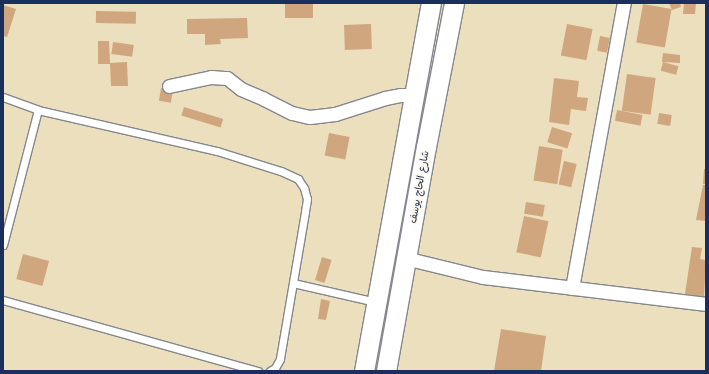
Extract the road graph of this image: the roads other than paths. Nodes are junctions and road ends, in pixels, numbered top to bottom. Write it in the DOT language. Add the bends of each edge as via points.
graph roads {
  1 [pos="432,3"];
  2 [pos="454,3"];
  3 [pos="624,3"];
  4 [pos="169,86"];
  5 [pos="413,95"];
  6 [pos="3,98"];
  7 [pos="38,110"];
  8 [pos="3,245"];
  9 [pos="406,258"];
  10 [pos="292,283"];
  11 [pos="572,288"];
  12 [pos="3,300"];
  13 [pos="376,302"];
  14 [pos="706,304"];
  15 [pos="258,371"];
  16 [pos="270,371"];
  17 [pos="364,371"];
  18 [pos="386,371"];
  1 -- 5 [label="main road"];
  2 -- 9 [label="main road, شارع الحاج يوسف"];
  3 -- 11 [label="street"];
  4 -- 5 [label="street" via="211,76 227,78 242,89 292,112 310,117 335,114 385,98"];
  5 -- 13 [label="main road"];
  6 -- 7 [label="lane"];
  7 -- 8 [label="lane"];
  7 -- 10 [label="lane" via="217,151 281,171 298,179 307,199"];
  9 -- 11 [label="street" via="483,277"];
  9 -- 18 [label="main road, شارع الحاج يوسف"];
  10 -- 13 [label="lane"];
  10 -- 16 [label="lane" via="280,359"];
  11 -- 14 [label="street"];
  12 -- 15 [label="lane"];
  13 -- 17 [label="main road"];
}
